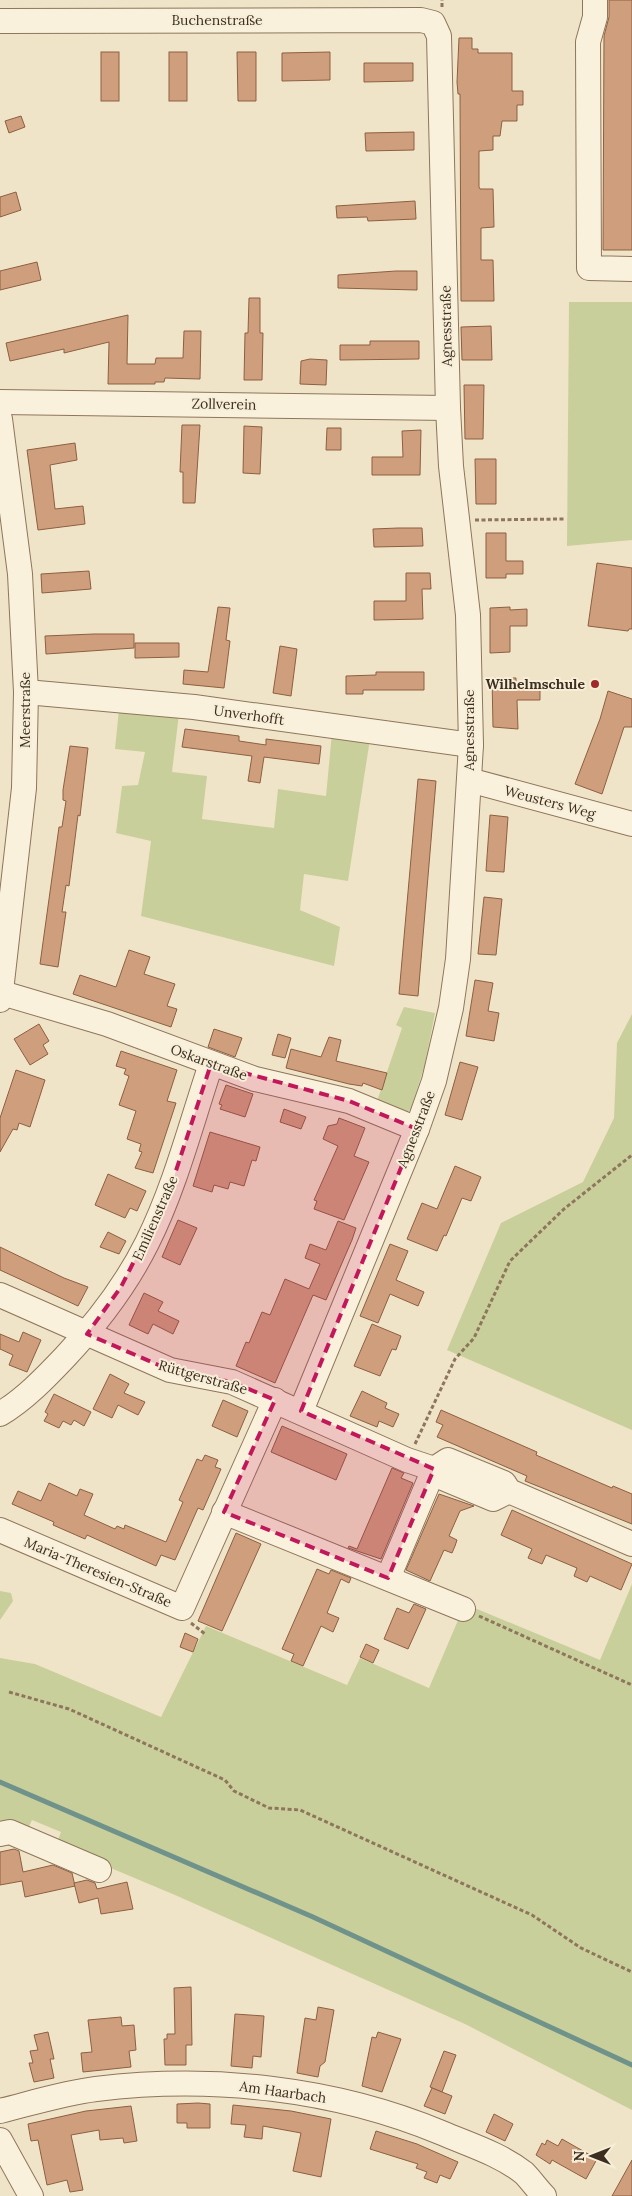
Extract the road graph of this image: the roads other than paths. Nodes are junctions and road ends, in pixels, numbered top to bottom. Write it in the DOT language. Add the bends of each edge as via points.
graph roads {
  1 [pos="596,0"];
  2 [pos="0,21"];
  3 [pos="434,23"];
  4 [pos="632,269"];
  5 [pos="0,402"];
  6 [pos="448,408"];
  7 [pos="0,419"];
  8 [pos="26,692"];
  9 [pos="471,745"];
  10 [pos="469,780"];
  11 [pos="632,824"];
  12 [pos="1,997"];
  13 [pos="211,1064"];
  14 [pos="417,1129"];
  15 [pos="0,1295"];
  16 [pos="87,1334"];
  17 [pos="275,1400"];
  18 [pos="301,1411"];
  19 [pos="0,1414"];
  20 [pos="434,1469"];
  21 [pos="224,1512"];
  22 [pos="0,1530"];
  23 [pos="632,1544"];
  24 [pos="388,1578"];
  25 [pos="463,1609"];
  26 [pos="0,1834"];
  27 [pos="99,1870"];
  28 [pos="0,2110"];
  29 [pos="0,2140"];
  30 [pos="31,2196"];
  31 [pos="544,2196"];
  1 -- 4 [label="street" via="588,42 588,268"];
  2 -- 3 [label="street, Buchenstraße" via="421,20"];
  3 -- 6 [label="street, Agnesstraße" via="439,36"];
  5 -- 6 [label="street, Zollverein"];
  6 -- 9 [label="street, Agnesstraße" via="450,466 468,615"];
  7 -- 8 [label="street, Meerstraße" via="20,574"];
  8 -- 9 [label="street, Unverhofft" via="194,707"];
  8 -- 12 [label="street, Meerstraße" via="24,788"];
  9 -- 10 [label="street, Agnesstraße"];
  10 -- 11 [label="street, Weusters Weg"];
  10 -- 14 [label="street, Agnesstraße" via="455,978 434,1081"];
  12 -- 13 [label="street, Oskarstraße" via="107,1024"];
  13 -- 14 [label="street, Oskarstraße" via="255,1079 349,1101"];
  13 -- 16 [label="street, Emilienstraße" via="169,1192 147,1243 121,1287"];
  14 -- 18 [label="street, Agnesstraße"];
  15 -- 16 [label="street, Rüttgerstraße"];
  16 -- 17 [label="street, Rüttgerstraße" via="170,1370 232,1382"];
  16 -- 19 [label="street, Emilienstraße" via="50,1374"];
  17 -- 18 [label="street, Rüttgerstraße"];
  17 -- 21 [label="street, Maria-Theresien-Straße"];
  18 -- 20 [label="street, Rüttgerstraße" via="407,1460"];
  20 -- 23 [label="street" via="448,1460 504,1483 509,1491"];
  20 -- 24 [label="street"];
  21 -- 22 [label="street, Maria-Theresien-Straße" via="182,1608"];
  21 -- 24 [label="street"];
  24 -- 25 [label="street"];
  26 -- 27 [label="street" via="10,1832"];
  28 -- 31 [label="street, Am Haarbach" via="95,2089 171,2084 248,2086 324,2097 400,2116 500,2157 524,2174"];
  29 -- 30 [label="street"];
}
